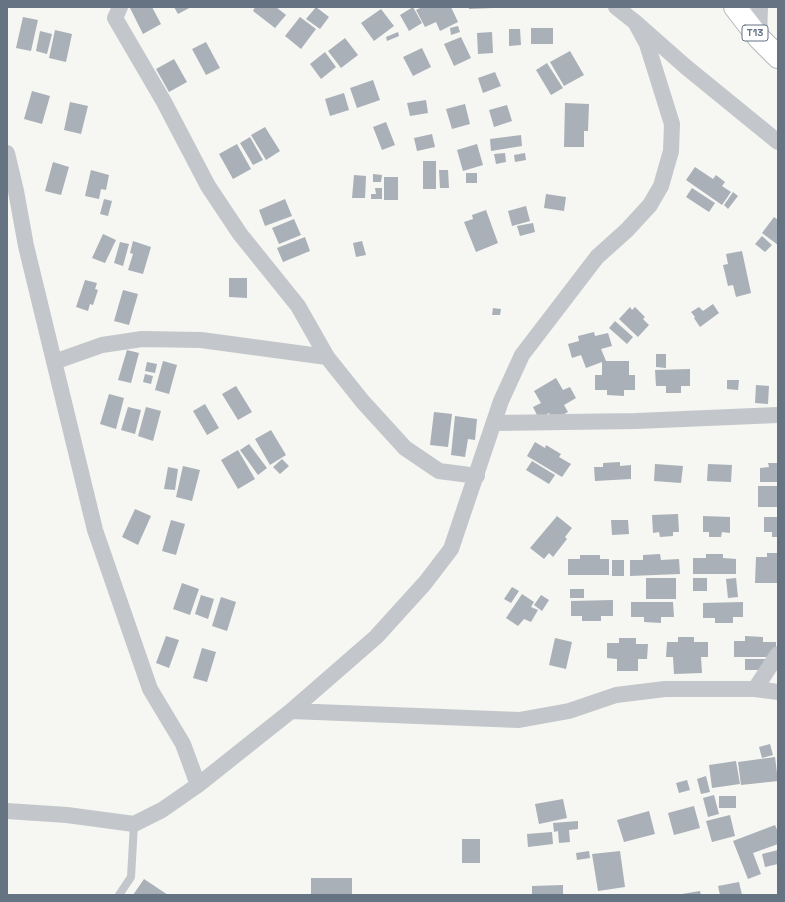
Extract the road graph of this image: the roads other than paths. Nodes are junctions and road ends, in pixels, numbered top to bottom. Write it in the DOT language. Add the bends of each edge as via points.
graph roads {
  1 [pos="120,7"];
  2 [pos="616,7"];
  3 [pos="735,7"];
  4 [pos="760,7"];
  5 [pos="635,22"];
  6 [pos="759,38"];
  7 [pos="778,57"];
  8 [pos="778,142"];
  9 [pos="7,153"];
  10 [pos="327,357"];
  11 [pos="54,362"];
  12 [pos="778,415"];
  13 [pos="494,423"];
  14 [pos="477,476"];
  15 [pos="778,654"];
  16 [pos="755,689"];
  17 [pos="778,692"];
  18 [pos="291,710"];
  19 [pos="198,785"];
  20 [pos="7,811"];
  21 [pos="134,824"];
  22 [pos="119,895"];
  1 -- 10 [label="street" via="115,18 164,102 208,186 240,234 298,306"];
  2 -- 5 [label="street"];
  3 -- 6 [label="highway, T13"];
  4 -- 6 [label="street"];
  5 -- 8 [label="street"];
  5 -- 13 [label="street" via="647,44 672,124 671,151 661,186 650,205 597,257 522,355"];
  6 -- 7 [label="highway, T13"];
  9 -- 11 [label="street"];
  10 -- 11 [label="street" via="201,340 142,338 102,345"];
  10 -- 14 [label="street" via="405,448 439,471"];
  11 -- 19 [label="street" via="95,530 150,689 183,744"];
  12 -- 13 [label="street"];
  13 -- 14 [label="street"];
  14 -- 18 [label="street" via="451,549 425,583 376,637"];
  15 -- 16 [label="street"];
  16 -- 17 [label="street"];
  16 -- 18 [label="street" via="658,690 616,695 569,712 519,720"];
  18 -- 19 [label="street"];
  19 -- 21 [label="street" via="162,810"];
  20 -- 21 [label="street" via="66,815"];
  21 -- 22 [label="lane" via="131,877"];
}
